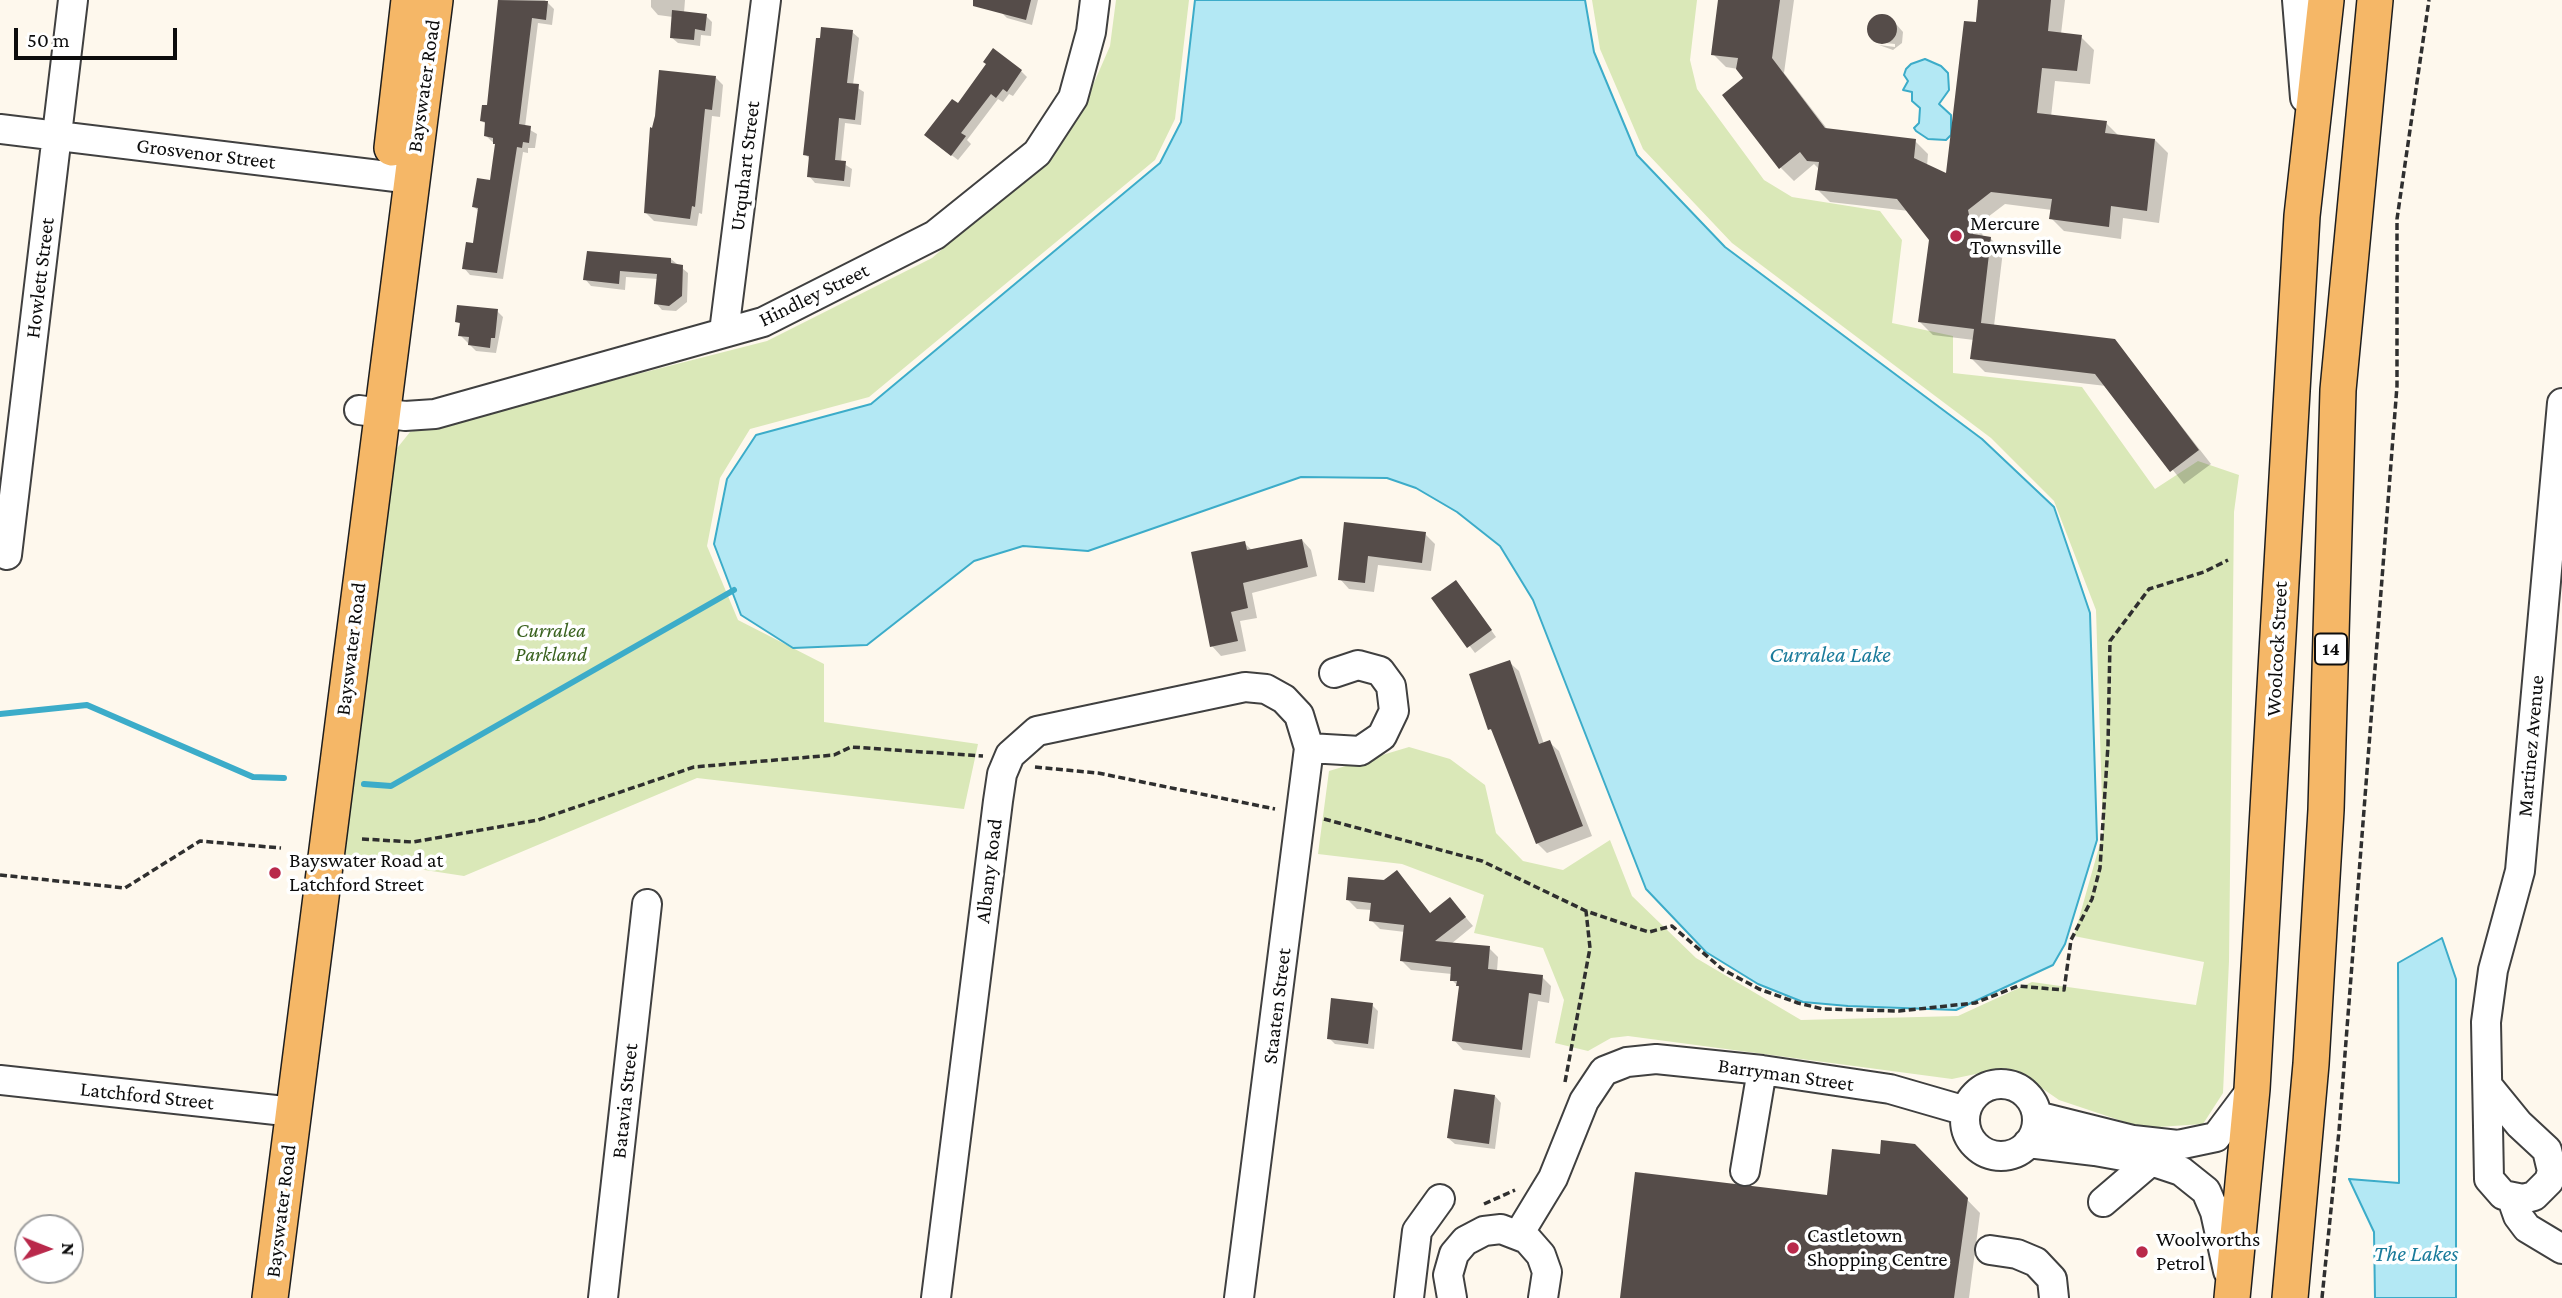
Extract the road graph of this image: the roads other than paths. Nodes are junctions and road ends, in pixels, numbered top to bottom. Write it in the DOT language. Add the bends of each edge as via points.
graph roads {
  1 [pos="74,0"];
  2 [pos="409,0"];
  3 [pos="435,0"];
  4 [pos="766,0"];
  5 [pos="1095,0"];
  6 [pos="2297,0"];
  7 [pos="2326,0"];
  8 [pos="2375,0"];
  9 [pos="0,129"];
  10 [pos="57,136"];
  11 [pos="2309,142"];
  12 [pos="400,177"];
  13 [pos="724,332"];
  14 [pos="2562,403"];
  15 [pos="370,411"];
  16 [pos="7,555"];
  17 [pos="1334,673"];
  18 [pos="1299,715"];
  19 [pos="1309,748"];
  20 [pos="647,904"];
  21 [pos="1762,1070"];
  22 [pos="0,1080"];
  23 [pos="2488,1086"];
  24 [pos="2252,1089"];
  25 [pos="283,1111"];
  26 [pos="1966,1111"];
  27 [pos="2037,1115"];
  28 [pos="2531,1136"];
  29 [pos="2028,1143"];
  30 [pos="2095,1151"];
  31 [pos="2488,1159"];
  32 [pos="2151,1161"];
  33 [pos="1745,1171"];
  34 [pos="2542,1190"];
  35 [pos="1440,1199"];
  36 [pos="2512,1199"];
  37 [pos="1520,1234"];
  38 [pos="2551,1243"];
  39 [pos="1990,1250"];
  40 [pos="2233,1295"];
  41 [pos="248,1298"];
  42 [pos="270,1298"];
  43 [pos="603,1298"];
  44 [pos="936,1298"];
  45 [pos="1240,1298"];
  46 [pos="1409,1298"];
  47 [pos="1452,1298"];
  48 [pos="1543,1298"];
  49 [pos="2054,1298"];
  50 [pos="2290,1298"];
  1 -- 10 [label="street, Howlett Street"];
  2 -- 12 [label="main road, Bayswater Road"];
  3 -- 12 [label="main road, Bayswater Road"];
  4 -- 13 [label="street, Urquhart Street"];
  5 -- 13 [label="street, Hindley Street" via="1073,98 1037,153 935,235 763,322"];
  6 -- 11 [label="street"];
  7 -- 11 [label="main road, Woolcock Street"];
  8 -- 50 [label="main road, 14" via="2338,390 2326,810 2311,1064"];
  9 -- 10 [label="street, Grosvenor Street"];
  10 -- 12 [label="street, Grosvenor Street"];
  10 -- 16 [label="street, Howlett Street"];
  11 -- 24 [label="main road, Woolcock Street"];
  12 -- 15 [label="main road, Bayswater Road"];
  13 -- 15 [label="street, Hindley Street" via="435,414"];
  14 -- 23 [label="street, Martinez Avenue" via="2520,871 2493,970 2486,1022"];
  15 -- 25 [label="main road, Bayswater Road"];
  17 -- 19 [label="street" via="1358,665 1380,671 1391,686 1394,711 1382,736 1360,751"];
  18 -- 19 [label="street, Staaten Street"];
  18 -- 44 [label="street, Albany Road" via="1266,689 1245,687 1037,731 1022,741 1007,761 998,801"];
  19 -- 45 [label="street, Staaten Street"];
  20 -- 43 [label="street, Batavia Street"];
  21 -- 26 [label="street, Barryman Street" via="1890,1089"];
  21 -- 33 [label="street"];
  21 -- 37 [label="street, Barryman Street" via="1656,1059 1627,1062 1604,1071 1584,1101 1553,1178"];
  22 -- 25 [label="street, Latchford Street"];
  23 -- 28 [label="street, Martinez Avenue"];
  23 -- 31 [label="street, Martinez Avenue"];
  24 -- 27 [label="street" via="2216,1137 2178,1146 2133,1140"];
  24 -- 40 [label="main road, Woolcock Street"];
  25 -- 41 [label="main road, Bayswater Road"];
  25 -- 42 [label="main road, Bayswater Road"];
  26 -- 27 [label="street" via="1980,1090 2003,1084 2026,1093"];
  26 -- 29 [label="street" via="1968,1133 1982,1150 2002,1156"];
  27 -- 29 [label="street"];
  28 -- 31 [label="street" via="2500,1141"];
  28 -- 34 [label="street, Martinez Avenue" via="2551,1160 2552,1171"];
  29 -- 30 [label="street"];
  30 -- 32 [label="street"];
  30 -- 32 [label="street" via="2103,1202"];
  31 -- 36 [label="street, Martinez Avenue" via="2489,1180"];
  32 -- 40 [label="street" via="2181,1171 2206,1191"];
  34 -- 36 [label="street"];
  34 -- 38 [label="street, Martinez Avenue" via="2539,1205"];
  35 -- 46 [label="street" via="1417,1231"];
  36 -- 38 [label="street, Martinez Avenue" via="2527,1228"];
  37 -- 47 [label="street" via="1485,1231 1465,1241 1454,1254 1448,1275"];
  37 -- 48 [label="street" via="1541,1255 1547,1272"];
  39 -- 49 [label="street" via="2036,1262 2052,1279"];
}
